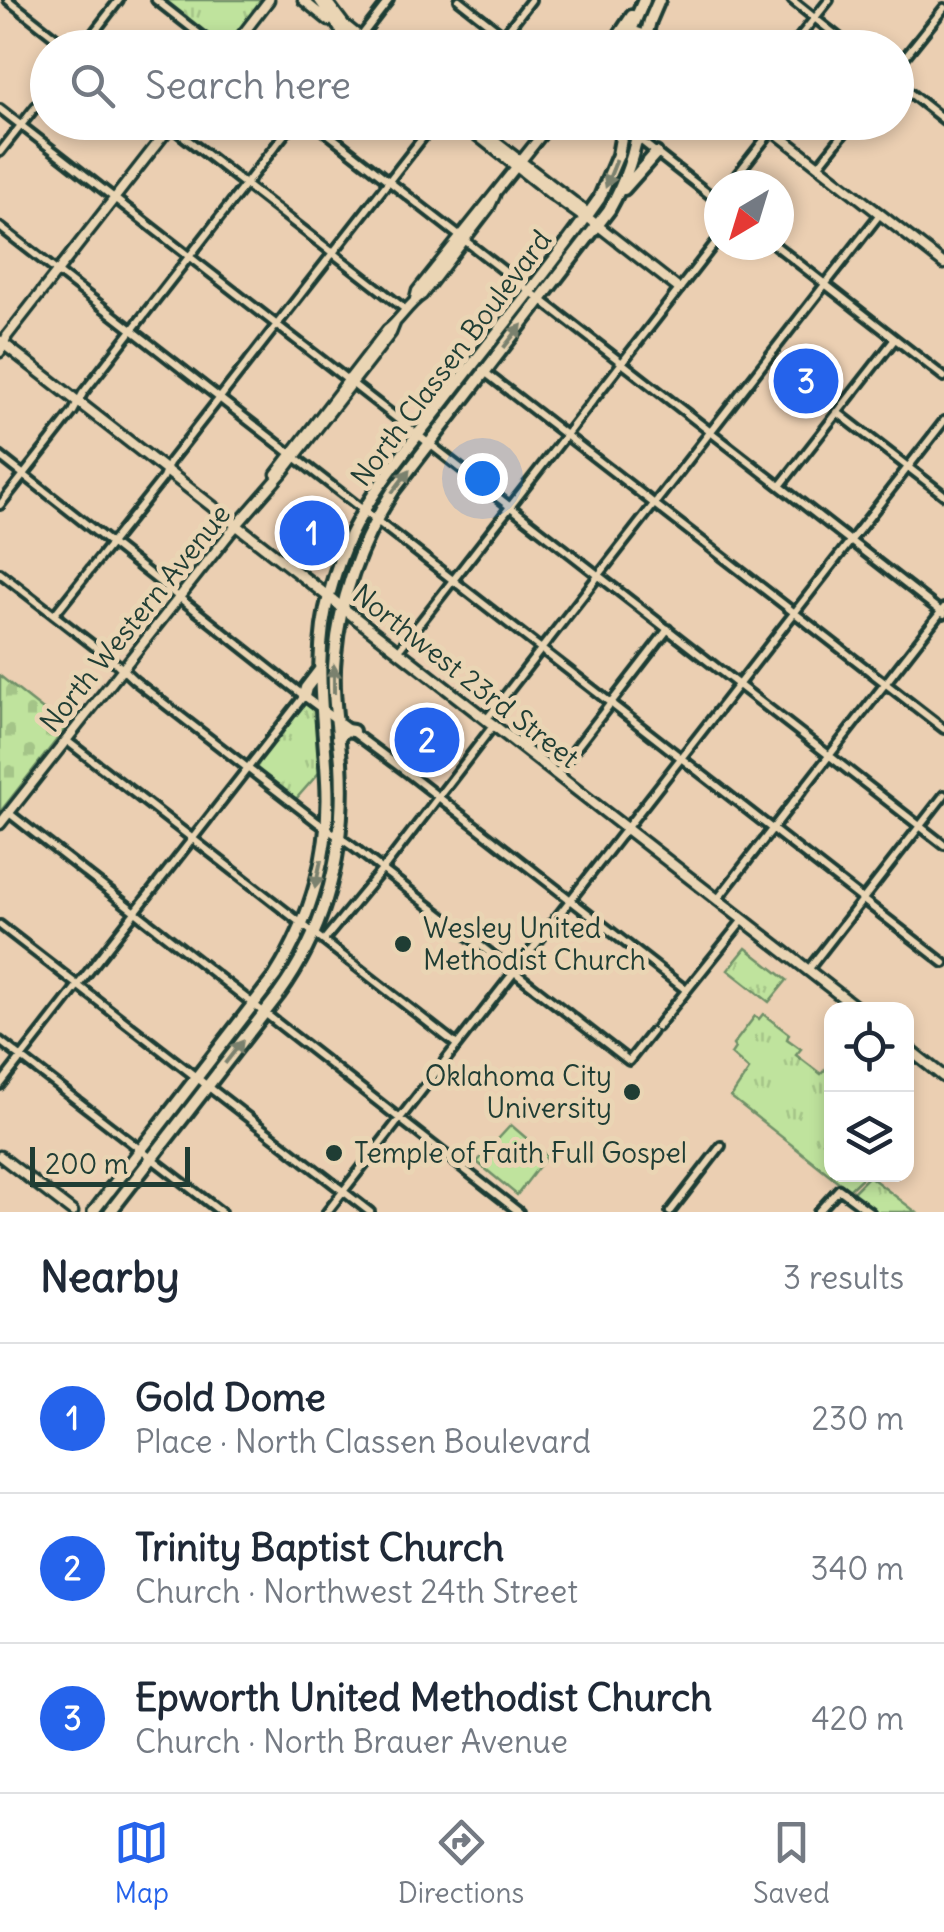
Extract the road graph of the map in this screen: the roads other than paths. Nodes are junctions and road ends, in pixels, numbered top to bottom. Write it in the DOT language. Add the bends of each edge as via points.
graph roads {
  1 [pos="8,0"];
  2 [pos="119,0"];
  3 [pos="156,0"];
  4 [pos="269,0"];
  5 [pos="303,0"];
  6 [pos="322,0"];
  7 [pos="389,0"];
  8 [pos="459,0"];
  9 [pos="531,0"];
  10 [pos="659,0"];
  11 [pos="792,0"];
  12 [pos="829,0"];
  13 [pos="643,2"];
  14 [pos="944,8"];
  15 [pos="815,18"];
  16 [pos="46,30"];
  17 [pos="96,30"];
  18 [pos="194,30"];
  19 [pos="246,30"];
  20 [pos="340,30"];
  21 [pos="348,30"];
  22 [pos="367,30"];
  23 [pos="498,30"];
  24 [pos="508,30"];
  25 [pos="623,30"];
  26 [pos="631,30"];
  27 [pos="647,30"];
  28 [pos="806,30"];
  29 [pos="830,30"];
  30 [pos="914,46"];
  31 [pos="914,96"];
  32 [pos="0,109"];
  33 [pos="30,114"];
  34 [pos="944,120"];
  35 [pos="21,125"];
  36 [pos="30,132"];
  37 [pos="40,140"];
  38 [pos="158,140"];
  39 [pos="190,140"];
  40 [pos="280,140"];
  41 [pos="336,140"];
  42 [pos="421,140"];
  43 [pos="485,140"];
  44 [pos="491,140"];
  45 [pos="538,140"];
  46 [pos="620,140"];
  47 [pos="636,140"];
  48 [pos="640,140"];
  49 [pos="764,140"];
  50 [pos="785,140"];
  51 [pos="839,140"];
  52 [pos="0,152"];
  53 [pos="656,153"];
  54 [pos="519,164"];
  55 [pos="818,166"];
  56 [pos="741,170"];
  57 [pos="389,182"];
  58 [pos="245,185"];
  59 [pos="704,189"];
  60 [pos="619,193"];
  61 [pos="114,198"];
  62 [pos="880,214"];
  63 [pos="587,217"];
  64 [pos="598,226"];
  65 [pos="0,227"];
  66 [pos="462,238"];
  67 [pos="333,254"];
  68 [pos="189,256"];
  69 [pos="704,257"];
  70 [pos="794,260"];
  71 [pos="944,263"];
  72 [pos="58,272"];
  73 [pos="825,284"];
  74 [pos="679,289"];
  75 [pos="529,290"];
  76 [pos="541,300"];
  77 [pos="406,310"];
  78 [pos="278,325"];
  79 [pos="132,330"];
  80 [pos="895,338"];
  81 [pos="1,346"];
  82 [pos="473,363"];
  83 [pos="621,363"];
  84 [pos="485,372"];
  85 [pos="944,377"];
  86 [pos="350,382"];
  87 [pos="220,398"];
  88 [pos="78,402"];
  89 [pos="837,412"];
  90 [pos="944,421"];
  91 [pos="710,432"];
  92 [pos="418,435"];
  93 [pos="566,435"];
  94 [pos="430,444"];
  95 [pos="293,455"];
  96 [pos="0,456"];
  97 [pos="908,467"];
  98 [pos="166,470"];
  99 [pos="24,475"];
  100 [pos="780,486"];
  101 [pos="944,495"];
  102 [pos="654,504"];
  103 [pos="0,506"];
  104 [pos="510,506"];
  105 [pos="364,511"];
  106 [pos="376,520"];
  107 [pos="237,526"];
  108 [pos="850,541"];
  109 [pos="111,543"];
  110 [pos="0,573"];
  111 [pos="598,575"];
  112 [pos="453,580"];
  113 [pos="179,597"];
  114 [pos="328,597"];
  115 [pos="343,608"];
  116 [pos="943,611"];
  117 [pos="795,613"];
  118 [pos="54,615"];
  119 [pos="668,630"];
  120 [pos="541,649"];
  121 [pos="398,651"];
  122 [pos="122,669"];
  123 [pos="320,670"];
  124 [pos="885,683"];
  125 [pos="738,684"];
  126 [pos="304,696"];
  127 [pos="611,703"];
  128 [pos="320,707"];
  129 [pos="336,718"];
  130 [pos="490,723"];
  131 [pos="944,729"];
  132 [pos="352,731"];
  133 [pos="338,738"];
  134 [pos="66,740"];
  135 [pos="829,755"];
  136 [pos="682,758"];
  137 [pos="248,768"];
  138 [pos="556,774"];
  139 [pos="944,796"];
  140 [pos="438,797"];
  141 [pos="8,813"];
  142 [pos="0,824"];
  143 [pos="920,826"];
  144 [pos="326,828"];
  145 [pos="626,829"];
  146 [pos="772,829"];
  147 [pos="340,838"];
  148 [pos="192,839"];
  149 [pos="944,844"];
  150 [pos="381,869"];
  151 [pos="570,900"];
  152 [pos="717,900"];
  153 [pos="863,900"];
  154 [pos="136,911"];
  155 [pos="743,920"];
  156 [pos="303,924"];
  157 [pos="0,925"];
  158 [pos="319,937"];
  159 [pos="944,963"];
  160 [pos="808,970"];
  161 [pos="514,972"];
  162 [pos="78,986"];
  163 [pos="686,990"];
  164 [pos="848,1002"];
  165 [pos="255,1004"];
  166 [pos="265,1012"];
  167 [pos="0,1041"];
  168 [pos="457,1045"];
  169 [pos="914,1053"];
  170 [pos="22,1058"];
  171 [pos="944,1076"];
  172 [pos="197,1078"];
  173 [pos="0,1085"];
  174 [pos="208,1086"];
  175 [pos="400,1118"];
  176 [pos="721,1146"];
  177 [pos="141,1150"];
  178 [pos="0,1156"];
  179 [pos="152,1158"];
  180 [pos="109,1191"];
  181 [pos="343,1192"];
  182 [pos="515,1211"];
  183 [pos="72,1212"];
  184 [pos="93,1212"];
  185 [pos="110,1212"];
  186 [pos="221,1212"];
  187 [pos="327,1212"];
  188 [pos="370,1212"];
  189 [pos="670,1212"];
  190 [pos="818,1212"];
  191 [pos="870,1212"];
  1 -- 16 [label="street"];
  2 -- 17 [label="street"];
  3 -- 18 [label="street"];
  4 -- 19 [label="street"];
  5 -- 20 [label="street"];
  6 -- 20 [label="street"];
  6 -- 21 [label="street"];
  7 -- 22 [label="street"];
  8 -- 23 [label="street"];
  9 -- 24 [label="street"];
  10 -- 27 [label="main road"];
  11 -- 15 [label="street"];
  12 -- 15 [label="street"];
  13 -- 25 [label="main road"];
  13 -- 26 [label="main road"];
  14 -- 30 [label="street"];
  15 -- 28 [label="street"];
  15 -- 29 [label="street"];
  31 -- 34 [label="street"];
  32 -- 35 [label="street"];
  33 -- 35 [label="street"];
  35 -- 36 [label="street"];
  35 -- 52 [label="street"];
  37 -- 61 [label="street"];
  38 -- 61 [label="street"];
  39 -- 58 [label="street"];
  40 -- 58 [label="street"];
  41 -- 57 [label="street"];
  42 -- 57 [label="street"];
  43 -- 54 [label="street"];
  44 -- 54 [label="street"];
  45 -- 54 [label="street, North Western Avenue"];
  46 -- 63 [label="main road, North Classen Boulevard, one-way" via="609,180"];
  47 -- 60 [label="main road, North Classen Boulevard"];
  48 -- 53 [label="street"];
  49 -- 56 [label="street"];
  50 -- 55 [label="street"];
  51 -- 55 [label="street"];
  53 -- 59 [label="street"];
  53 -- 60 [label="main road"];
  54 -- 63 [label="street"];
  54 -- 66 [label="street, North Western Avenue"];
  55 -- 62 [label="street"];
  57 -- 66 [label="street"];
  57 -- 67 [label="street"];
  58 -- 67 [label="street"];
  58 -- 68 [label="street"];
  60 -- 64 [label="main road, North Classen Boulevard"];
  61 -- 68 [label="street"];
  61 -- 72 [label="street"];
  62 -- 71 [label="street"];
  62 -- 73 [label="street"];
  63 -- 64 [label="street"];
  63 -- 75 [label="main road, North Classen Boulevard"];
  64 -- 74 [label="street"];
  64 -- 76 [label="main road, North Classen Boulevard"];
  65 -- 72 [label="street"];
  66 -- 75 [label="street"];
  66 -- 77 [label="street, North Western Avenue"];
  67 -- 77 [label="street"];
  67 -- 78 [label="street"];
  68 -- 78 [label="street"];
  68 -- 79 [label="street"];
  69 -- 74 [label="street"];
  70 -- 73 [label="street"];
  72 -- 79 [label="street"];
  72 -- 81 [label="street"];
  73 -- 80 [label="street"];
  73 -- 91 [label="street"];
  74 -- 83 [label="street"];
  75 -- 76 [label="street"];
  75 -- 82 [label="main road, North Classen Boulevard"];
  76 -- 83 [label="street"];
  84 -- 76 [label="main road, North Classen Boulevard, one-way"];
  77 -- 86 [label="street, North Western Avenue"];
  78 -- 86 [label="street"];
  78 -- 87 [label="street"];
  79 -- 87 [label="street"];
  79 -- 88 [label="street"];
  80 -- 85 [label="street"];
  80 -- 89 [label="street"];
  81 -- 88 [label="main road, Northwest 23rd Street"];
  82 -- 84 [label="street"];
  82 -- 92 [label="main road, North Classen Boulevard"];
  83 -- 91 [label="street"];
  83 -- 93 [label="street"];
  84 -- 93 [label="street"];
  84 -- 94 [label="main road, North Classen Boulevard"];
  86 -- 92 [label="street"];
  86 -- 95 [label="street, North Western Avenue"];
  87 -- 95 [label="street"];
  87 -- 98 [label="street"];
  88 -- 98 [label="main road, Northwest 23rd Street"];
  88 -- 99 [label="street"];
  89 -- 97 [label="street"];
  89 -- 100 [label="street"];
  90 -- 97 [label="street"];
  91 -- 100 [label="street"];
  91 -- 102 [label="street"];
  92 -- 94 [label="street"];
  92 -- 105 [label="main road, North Classen Boulevard"];
  93 -- 102 [label="street"];
  93 -- 104 [label="street"];
  94 -- 104 [label="street"];
  106 -- 94 [label="main road, North Classen Boulevard, one-way"];
  95 -- 105 [label="street"];
  95 -- 107 [label="street, North Western Avenue"];
  96 -- 99 [label="street"];
  97 -- 101 [label="street"];
  97 -- 108 [label="street"];
  98 -- 107 [label="main road, Northwest 23rd Street"];
  98 -- 109 [label="street"];
  99 -- 103 [label="street"];
  99 -- 109 [label="street"];
  100 -- 108 [label="street"];
  102 -- 111 [label="street"];
  102 -- 117 [label="street"];
  104 -- 111 [label="street"];
  104 -- 112 [label="street"];
  105 -- 106 [label="street"];
  105 -- 114 [label="main road, North Classen Boulevard"];
  106 -- 112 [label="street"];
  106 -- 115 [label="main road, North Classen Boulevard"];
  107 -- 113 [label="street, North Western Avenue"];
  107 -- 114 [label="main road, Northwest 23rd Street"];
  108 -- 116 [label="street"];
  108 -- 117 [label="street"];
  109 -- 113 [label="street"];
  109 -- 118 [label="street"];
  110 -- 118 [label="street"];
  111 -- 119 [label="street"];
  111 -- 120 [label="street"];
  112 -- 120 [label="street"];
  112 -- 121 [label="street"];
  113 -- 122 [label="street, North Western Avenue"];
  113 -- 126 [label="street"];
  114 -- 115 [label="main road, Northwest 23rd Street"];
  114 -- 123 [label="main road, North Classen Boulevard"];
  115 -- 121 [label="main road, Northwest 23rd Street"];
  129 -- 115 [label="main road, North Classen Boulevard, one-way" via="334,658"];
  116 -- 124 [label="street"];
  117 -- 124 [label="street"];
  117 -- 125 [label="street"];
  118 -- 122 [label="street"];
  119 -- 125 [label="street"];
  119 -- 127 [label="street"];
  120 -- 127 [label="street"];
  120 -- 130 [label="street"];
  121 -- 130 [label="main road, Northwest 23rd Street"];
  122 -- 134 [label="street, North Western Avenue"];
  122 -- 137 [label="street"];
  123 -- 126 [label="main road"];
  123 -- 128 [label="main road, North Classen Boulevard"];
  124 -- 131 [label="street"];
  124 -- 135 [label="street"];
  125 -- 135 [label="street"];
  125 -- 136 [label="street"];
  126 -- 128 [label="street"];
  126 -- 137 [label="street"];
  127 -- 136 [label="street"];
  127 -- 138 [label="street"];
  128 -- 129 [label="street"];
  128 -- 144 [label="main road, North Classen Boulevard"];
  129 -- 132 [label="street"];
  129 -- 133 [label="main road, North Classen Boulevard"];
  130 -- 138 [label="main road, Northwest 23rd Street"];
  130 -- 140 [label="street"];
  132 -- 133 [label="main road"];
  132 -- 140 [label="street"];
  133 -- 147 [label="main road, North Classen Boulevard"];
  134 -- 141 [label="street, North Western Avenue"];
  134 -- 148 [label="street"];
  135 -- 143 [label="street"];
  135 -- 146 [label="street"];
  136 -- 145 [label="street"];
  136 -- 146 [label="street"];
  137 -- 144 [label="street"];
  137 -- 148 [label="street"];
  138 -- 145 [label="main road, Northwest 23rd Street"];
  139 -- 143 [label="street"];
  140 -- 150 [label="street"];
  140 -- 151 [label="street"];
  141 -- 142 [label="street, North Western Avenue"];
  141 -- 154 [label="street"];
  143 -- 149 [label="street"];
  143 -- 153 [label="street"];
  144 -- 147 [label="street"];
  144 -- 156 [label="main road, North Classen Boulevard, one-way"];
  145 -- 151 [label="street"];
  145 -- 152 [label="main road, Northwest 23rd Street"];
  146 -- 152 [label="street"];
  146 -- 153 [label="street"];
  147 -- 150 [label="street"];
  147 -- 158 [label="main road, North Classen Boulevard"];
  148 -- 154 [label="street"];
  148 -- 156 [label="street"];
  150 -- 158 [label="street"];
  150 -- 161 [label="street"];
  151 -- 161 [label="street"];
  151 -- 163 [label="street"];
  152 -- 155 [label="main road, Northwest 23rd Street"];
  153 -- 159 [label="street"];
  153 -- 160 [label="street"];
  154 -- 162 [label="street"];
  154 -- 165 [label="street"];
  155 -- 160 [label="main road, Northwest 23rd Street"];
  155 -- 163 [label="street"];
  156 -- 158 [label="street"];
  156 -- 165 [label="main road, North Classen Boulevard"];
  157 -- 162 [label="street"];
  158 -- 166 [label="main road, North Classen Boulevard"];
  158 -- 168 [label="street"];
  160 -- 164 [label="main road, Northwest 23rd Street"];
  161 -- 163 [label="street" via="628,1062"];
  161 -- 168 [label="street"];
  162 -- 170 [label="street"];
  162 -- 172 [label="street"];
  165 -- 166 [label="street"];
  165 -- 172 [label="main road, North Classen Boulevard"];
  174 -- 166 [label="main road, North Classen Boulevard, one-way"];
  166 -- 175 [label="street"];
  167 -- 170 [label="street"];
  168 -- 175 [label="street"];
  169 -- 171 [label="main road"];
  170 -- 173 [label="street"];
  170 -- 177 [label="street"];
  172 -- 174 [label="street"];
  172 -- 177 [label="main road, North Classen Boulevard"];
  174 -- 179 [label="main road, North Classen Boulevard"];
  174 -- 181 [label="street"];
  175 -- 181 [label="street"];
  175 -- 182 [label="street"];
  176 -- 189 [label="street"];
  177 -- 179 [label="street"];
  177 -- 180 [label="main road, North Classen Boulevard"];
  178 -- 183 [label="street"];
  179 -- 185 [label="main road, North Classen Boulevard"];
  179 -- 186 [label="street"];
  180 -- 184 [label="main road, North Classen Boulevard"];
  181 -- 187 [label="street"];
  181 -- 188 [label="street"];
  190 -- 191 [label="street" via="838,1189"];
}
